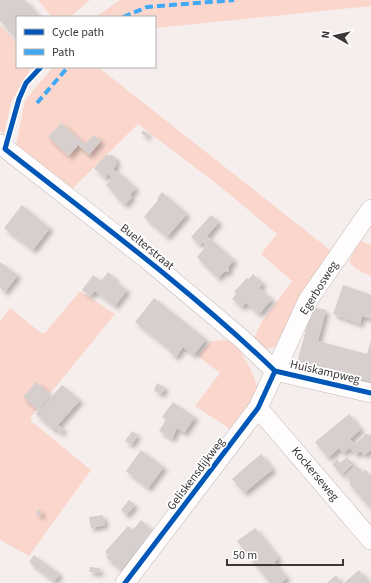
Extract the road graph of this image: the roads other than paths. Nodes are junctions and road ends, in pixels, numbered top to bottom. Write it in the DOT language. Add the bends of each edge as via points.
graph roads {
  1 [pos="0,144"];
  2 [pos="371,208"];
  3 [pos="275,371"];
  4 [pos="371,393"];
  5 [pos="258,408"];
  6 [pos="371,540"];
  7 [pos="125,583"];
  1 -- 3 [label="street, Buelterstraat" via="148,260 242,339"];
  2 -- 3 [label="street, Egerbosweg" via="308,300"];
  3 -- 4 [label="street, Huiskampweg"];
  3 -- 5 [label="street, Geliskensdijkweg"];
  5 -- 6 [label="street, Kockerseweg"];
  5 -- 7 [label="street, Geliskensdijkweg"];
}
